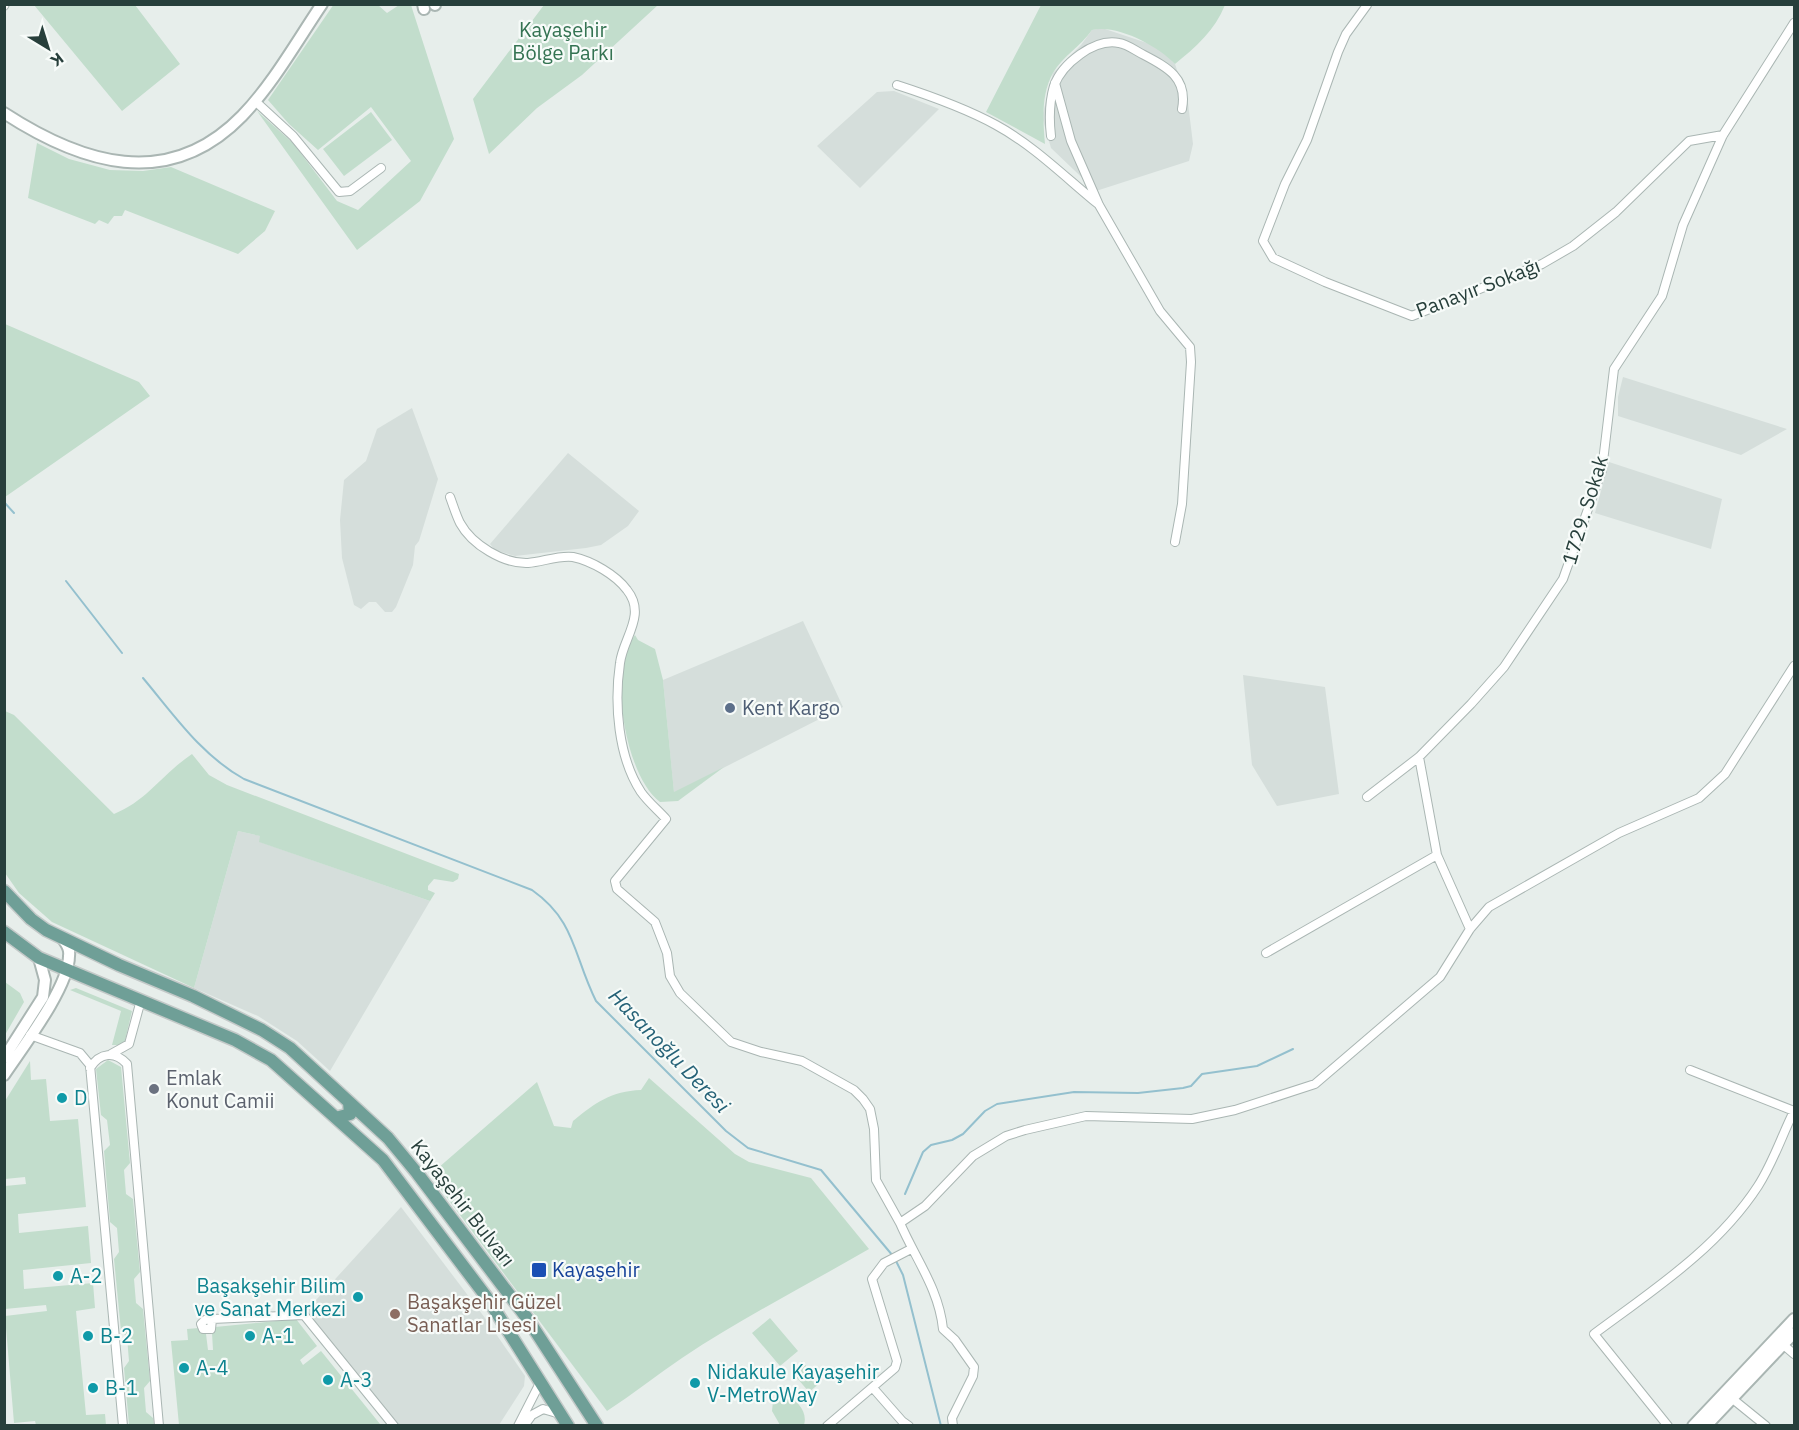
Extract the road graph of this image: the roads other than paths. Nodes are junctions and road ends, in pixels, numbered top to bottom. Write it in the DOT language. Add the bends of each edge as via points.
graph roads {
  1 [pos="322,4"];
  2 [pos="1367,5"];
  3 [pos="1794,23"];
  4 [pos="1055,83"];
  5 [pos="897,85"];
  6 [pos="255,101"];
  7 [pos="1182,109"];
  8 [pos="4,113"];
  9 [pos="1723,135"];
  10 [pos="1051,136"];
  11 [pos="381,168"];
  12 [pos="1099,205"];
  13 [pos="450,497"];
  14 [pos="1175,542"];
  15 [pos="1794,666"];
  16 [pos="1419,757"];
  17 [pos="1367,797"];
  18 [pos="1437,855"];
  19 [pos="4,891"];
  20 [pos="1470,929"];
  21 [pos="4,932"];
  22 [pos="63,939"];
  23 [pos="1266,952"];
  24 [pos="39,958"];
  25 [pos="67,968"];
  26 [pos="141,1000"];
  27 [pos="30,1035"];
  28 [pos="111,1054"];
  29 [pos="4,1058"];
  30 [pos="90,1068"];
  31 [pos="1690,1070"];
  32 [pos="4,1075"];
  33 [pos="349,1102"];
  34 [pos="1794,1111"];
  35 [pos="336,1118"];
  36 [pos="900,1223"];
  37 [pos="911,1249"];
  38 [pos="212,1319"];
  39 [pos="1794,1319"];
  40 [pos="1794,1333"];
  41 [pos="1780,1342"];
  42 [pos="1794,1354"];
  43 [pos="542,1380"];
  44 [pos="873,1388"];
  45 [pos="1729,1397"];
  46 [pos="565,1420"];
  47 [pos="123,1425"];
  48 [pos="159,1425"];
  49 [pos="394,1425"];
  50 [pos="518,1425"];
  51 [pos="524,1425"];
  52 [pos="597,1425"];
  53 [pos="827,1425"];
  54 [pos="909,1425"];
  55 [pos="951,1425"];
  56 [pos="1668,1425"];
  57 [pos="1693,1425"];
  58 [pos="1706,1425"];
  59 [pos="1766,1425"];
  1 -- 6 [label="street"];
  2 -- 9 [label="street, Panayır Sokağı" via="1338,52 1263,241 1273,258 1412,316 1542,264 1574,246 1617,212 1689,141"];
  3 -- 9 [label="street"];
  4 -- 7 [label="street" via="1083,52 1106,42 1120,43 1170,69 1182,88"];
  4 -- 10 [label="street" via="1049,106"];
  4 -- 12 [label="street" via="1071,141"];
  5 -- 12 [label="street" via="953,104 996,125 1029,146"];
  6 -- 8 [label="street" via="224,131 196,148 140,162 99,159 75,152"];
  6 -- 11 [label="street" via="293,136 339,192 350,191"];
  9 -- 16 [label="street, 1729. Sokak" via="1683,225 1662,296 1614,369 1602,470 1563,579 1504,667"];
  12 -- 14 [label="street" via="1160,311 1190,347 1182,504"];
  13 -- 36 [label="street" via="460,523 496,555 512,563 573,557 594,565 627,589 634,600 636,614 620,660 620,729 635,782 666,819 615,881 617,889 655,922 667,953 670,976 680,993 730,1042 802,1060 864,1099 874,1129 876,1180"];
  15 -- 20 [label="street" via="1725,774 1699,798 1619,833 1513,891 1489,907"];
  16 -- 17 [label="street, 1729. Sokak"];
  16 -- 18 [label="street"];
  18 -- 20 [label="street"];
  18 -- 23 [label="street"];
  19 -- 22 [label="main road, Kayaşehir Bulvarı" via="31,919"];
  20 -- 36 [label="street" via="1440,977 1315,1084 1235,1110 1192,1119 1086,1116 1006,1136 973,1156 925,1206"];
  21 -- 24 [label="main road, Kayaşehir Bulvarı"];
  22 -- 25 [label="street" via="69,948"];
  22 -- 33 [label="main road, Kayaşehir Bulvarı" via="262,1030 290,1048"];
  24 -- 25 [label="main road, Kayaşehir Bulvarı"];
  24 -- 29 [label="street" via="45,980 43,997"];
  25 -- 26 [label="main road, Kayaşehir Bulvarı"];
  25 -- 27 [label="street" via="55,996"];
  26 -- 28 [label="street" via="129,1044"];
  26 -- 35 [label="main road, Kayaşehir Bulvarı" via="236,1040 272,1060"];
  27 -- 30 [label="street" via="80,1053 87,1058"];
  27 -- 32 [label="street"];
  28 -- 30 [label="street" via="98,1058"];
  28 -- 48 [label="street" via="127,1064"];
  30 -- 47 [label="street"];
  31 -- 34 [label="street"];
  33 -- 35 [label="main road" via="350,1114"];
  33 -- 52 [label="main road, Kayaşehir Bulvarı" via="388,1138 442,1205 527,1318"];
  34 -- 56 [label="street" via="1760,1184 1721,1232 1675,1274 1594,1334"];
  35 -- 43 [label="main road, Kayaşehir Bulvarı" via="383,1160 488,1299"];
  36 -- 37 [label="street"];
  37 -- 44 [label="street" via="884,1263 872,1279 897,1361 895,1368"];
  37 -- 55 [label="street" via="930,1281 943,1329 974,1367"];
  38 -- 49 [label="street" via="304,1315"];
  39 -- 41 [label="street"];
  40 -- 41 [label="street"];
  41 -- 42 [label="street"];
  41 -- 45 [label="street"];
  43 -- 46 [label="main road, Kayaşehir Bulvarı"];
  43 -- 50 [label="street"];
  44 -- 53 [label="street"];
  44 -- 54 [label="street"];
  45 -- 57 [label="street"];
  45 -- 58 [label="street"];
  45 -- 59 [label="street"];
  46 -- 51 [label="street" via="543,1409"];
}
